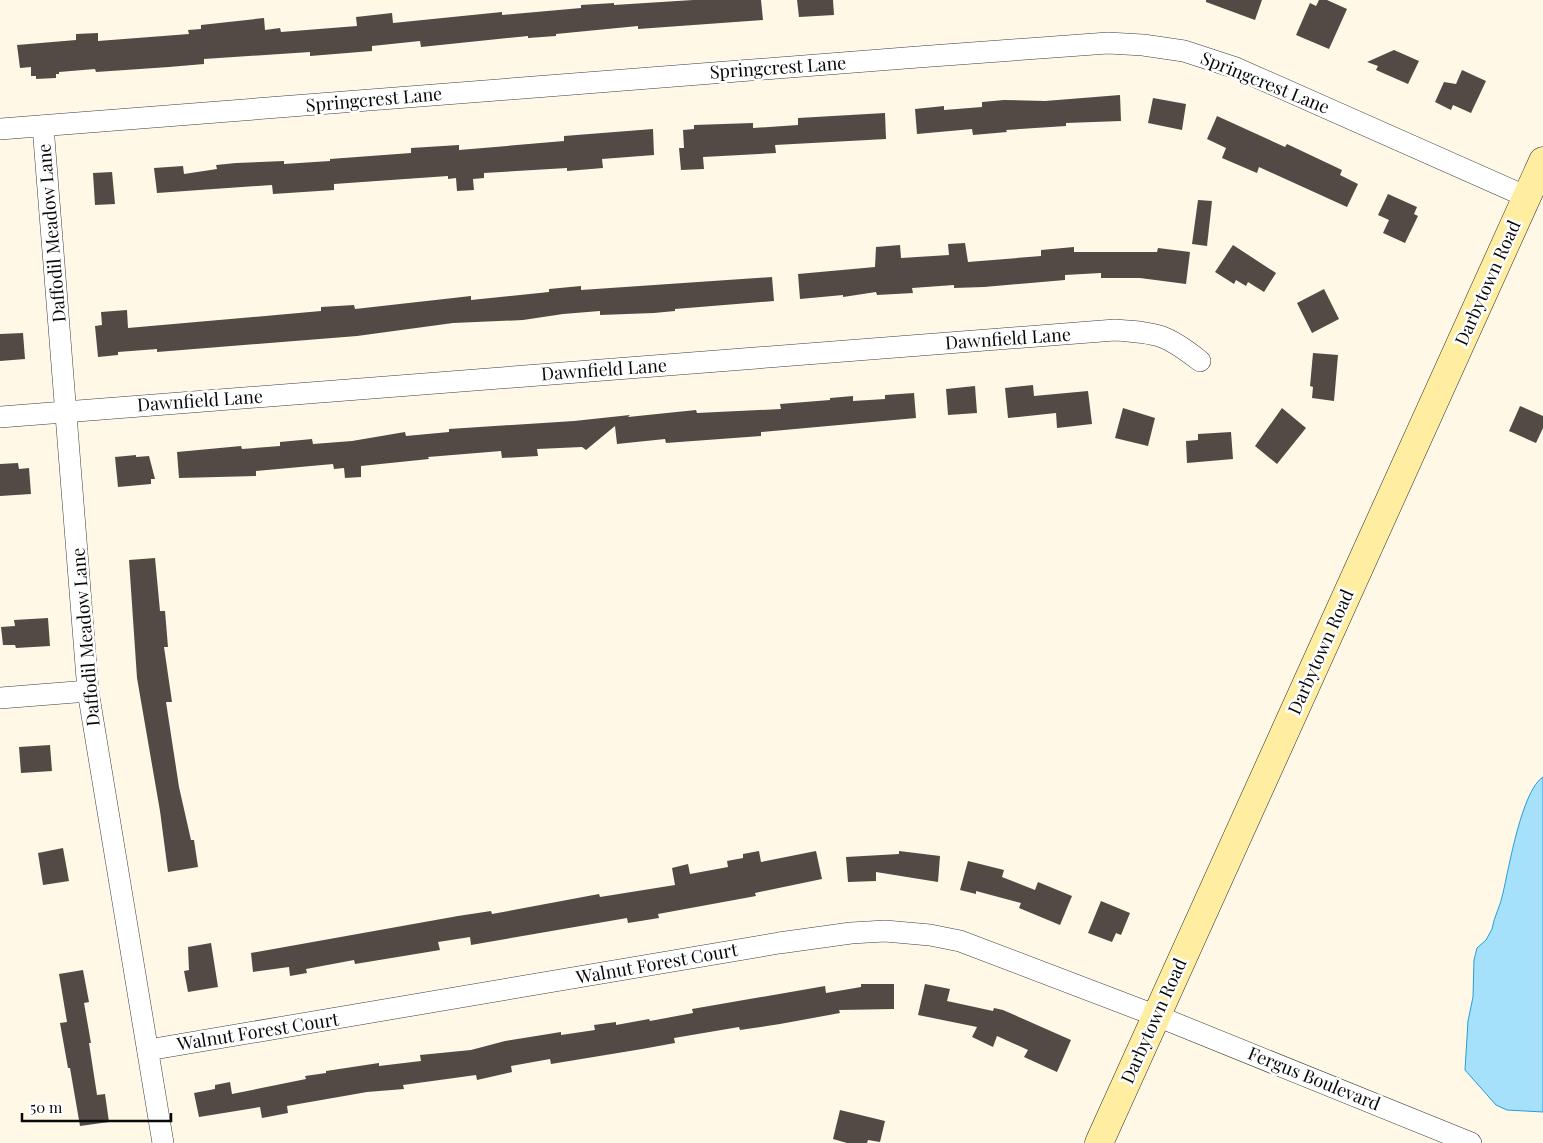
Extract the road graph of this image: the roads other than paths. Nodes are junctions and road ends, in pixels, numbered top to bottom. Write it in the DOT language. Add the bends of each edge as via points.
graph roads {
  1 [pos="43,126"];
  2 [pos="0,129"];
  3 [pos="1543,161"];
  4 [pos="1527,196"];
  5 [pos="1200,361"];
  6 [pos="66,412"];
  7 [pos="0,417"];
  8 [pos="88,691"];
  9 [pos="0,698"];
  10 [pos="1157,1016"];
  11 [pos="148,1050"];
  12 [pos="163,1143"];
  13 [pos="1099,1143"];
  14 [pos="1470,1143"];
  1 -- 2 [label="street, Springcrest Lane"];
  1 -- 4 [label="street, Springcrest Lane" via="918,57 1108,44 1142,45 1184,51 1236,68"];
  1 -- 6 [label="street, Daffodil Meadow Lane"];
  3 -- 4 [label="main road, Darbytown Road"];
  4 -- 10 [label="main road, Darbytown Road"];
  5 -- 6 [label="street, Dawnfield Lane" via="1174,341 1159,335 1115,330"];
  6 -- 7 [label="street, Dawnfield Lane"];
  6 -- 8 [label="street, Daffodil Meadow Lane"];
  8 -- 9 [label="street"];
  8 -- 11 [label="street, Daffodil Meadow Lane"];
  10 -- 11 [label="street, Walnut Forest Court" via="960,941 885,931 779,943"];
  10 -- 13 [label="main road, Darbytown Road"];
  10 -- 14 [label="street, Fergus Boulevard"];
  11 -- 12 [label="street, Daffodil Meadow Lane"];
}
